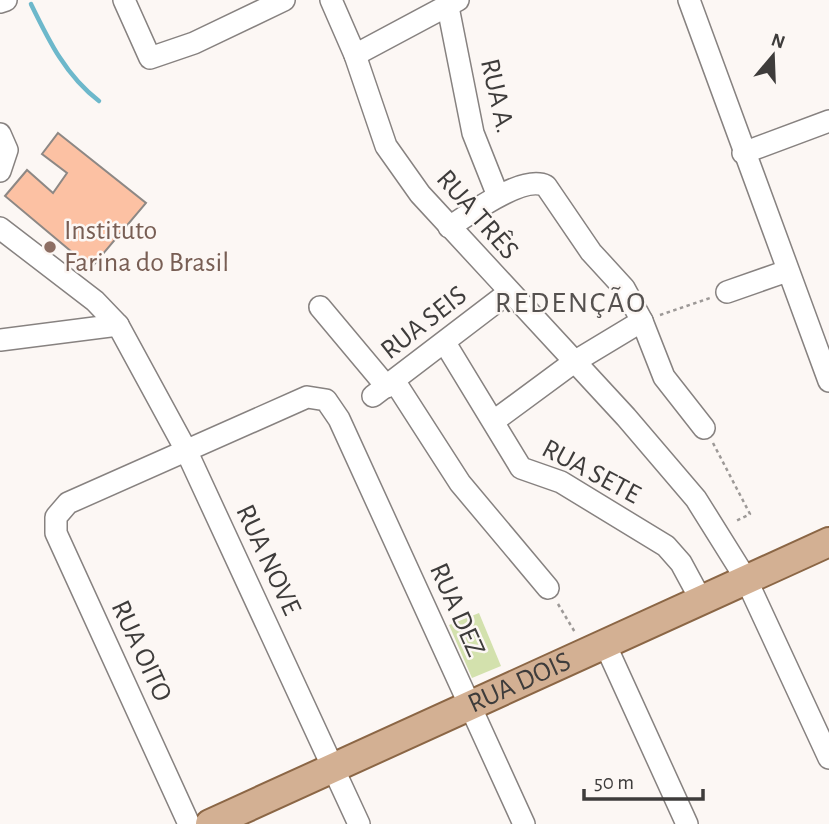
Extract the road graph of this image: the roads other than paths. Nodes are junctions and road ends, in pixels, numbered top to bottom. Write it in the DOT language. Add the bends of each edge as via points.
graph roads {
  1 [pos="6,0"];
  2 [pos="124,0"];
  3 [pos="284,0"];
  4 [pos="331,0"];
  5 [pos="689,0"];
  6 [pos="0,2"];
  7 [pos="453,4"];
  8 [pos="261,5"];
  9 [pos="355,55"];
  10 [pos="829,121"];
  11 [pos="0,134"];
  12 [pos="743,153"];
  13 [pos="0,172"];
  14 [pos="498,195"];
  15 [pos="449,227"];
  16 [pos="0,228"];
  17 [pos="787,271"];
  18 [pos="727,292"];
  19 [pos="508,293"];
  20 [pos="320,307"];
  21 [pos="642,321"];
  22 [pos="118,324"];
  23 [pos="0,340"];
  24 [pos="445,343"];
  25 [pos="574,362"];
  26 [pos="829,381"];
  27 [pos="385,388"];
  28 [pos="494,421"];
  29 [pos="704,428"];
  30 [pos="186,450"];
  31 [pos="829,542"];
  32 [pos="746,579"];
  33 [pos="548,588"];
  34 [pos="701,600"];
  35 [pos="596,648"];
  36 [pos="470,705"];
  37 [pos="829,758"];
  38 [pos="333,768"];
  39 [pos="189,824"];
  40 [pos="210,824"];
  41 [pos="359,824"];
  42 [pos="524,824"];
  43 [pos="687,824"];
  1 -- 6 [label="street"];
  2 -- 8 [label="street" via="150,58 194,43"];
  3 -- 8 [label="street"];
  4 -- 9 [label="street, RUA TRÊS"];
  5 -- 12 [label="street"];
  7 -- 9 [label="street"];
  7 -- 14 [label="street, RUA A." via="473,133"];
  9 -- 15 [label="street, RUA TRÊS" via="386,146"];
  10 -- 12 [label="street"];
  11 -- 13 [label="street" via="7,150"];
  12 -- 17 [label="street"];
  14 -- 15 [label="street"];
  14 -- 21 [label="street" via="536,182 546,186 591,251 624,288"];
  15 -- 19 [label="street, RUA TRÊS"];
  16 -- 22 [label="street, RUA NOVE"];
  17 -- 18 [label="street"];
  17 -- 26 [label="street"];
  19 -- 24 [label="street, RUA SEIS"];
  19 -- 25 [label="street, RUA TRÊS"];
  20 -- 27 [label="street"];
  21 -- 25 [label="street"];
  21 -- 29 [label="street" via="664,377"];
  22 -- 23 [label="street"];
  22 -- 30 [label="street, RUA NOVE"];
  24 -- 27 [label="street, RUA SEIS"];
  24 -- 28 [label="street, RUA SETE"];
  25 -- 28 [label="street"];
  25 -- 32 [label="street, RUA TRÊS" via="671,466"];
  27 -- 33 [label="street"];
  28 -- 34 [label="street, RUA SETE" via="521,468 561,482 666,546"];
  30 -- 36 [label="street, RUA DEZ" via="307,397 326,400 340,419"];
  30 -- 38 [label="street, RUA NOVE"];
  30 -- 39 [label="street, RUA OITO" via="68,503 56,517 56,533"];
  31 -- 32 [label="main road, RUA DOIS"];
  32 -- 34 [label="main road, RUA DOIS"];
  32 -- 37 [label="street, RUA TRÊS"];
  34 -- 35 [label="main road, RUA DOIS"];
  35 -- 36 [label="main road, RUA DOIS"];
  35 -- 43 [label="street"];
  36 -- 38 [label="main road, RUA DOIS"];
  36 -- 42 [label="street, RUA DEZ"];
  38 -- 40 [label="main road, RUA DOIS"];
  38 -- 41 [label="street, RUA NOVE"];
}
